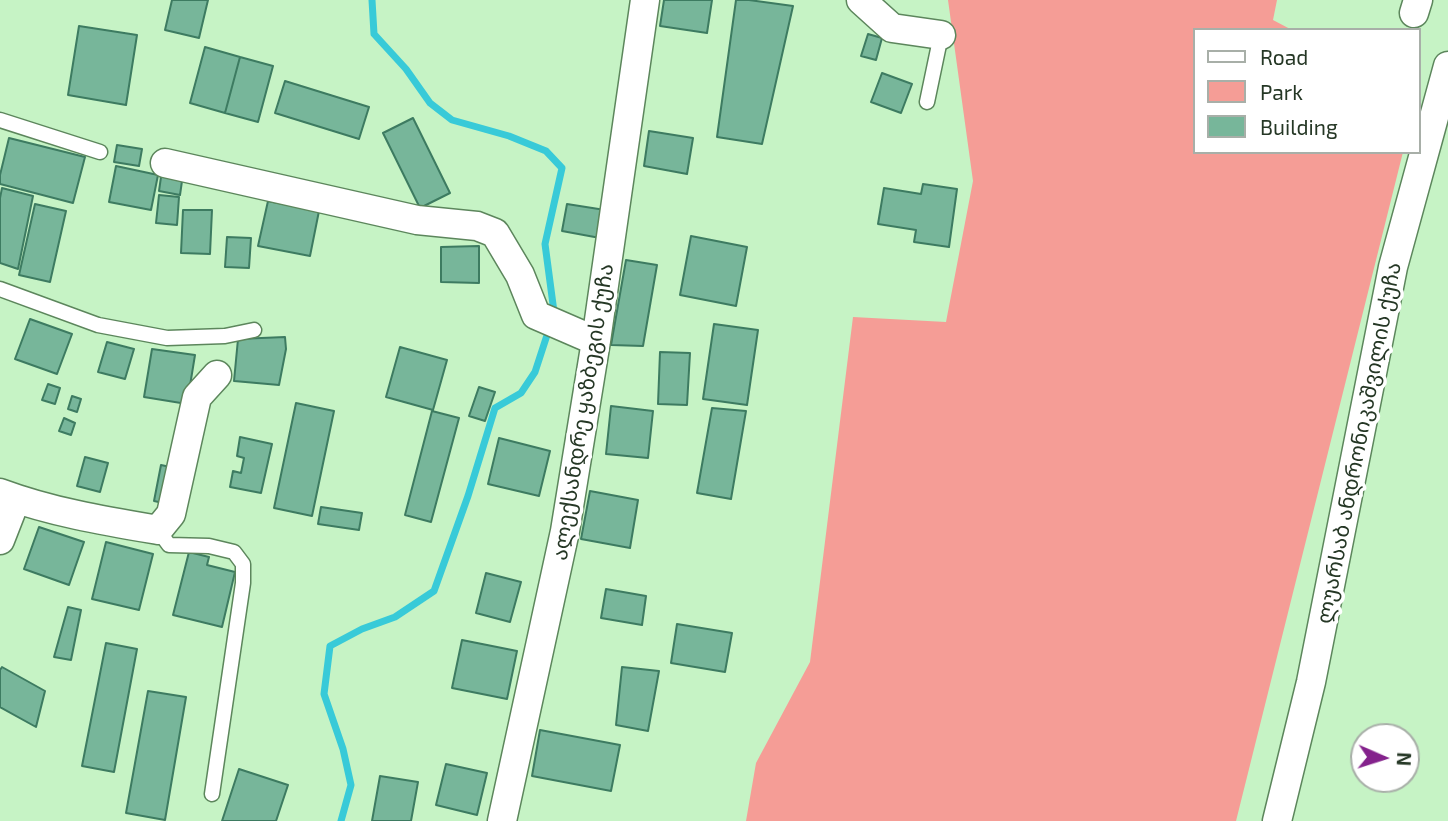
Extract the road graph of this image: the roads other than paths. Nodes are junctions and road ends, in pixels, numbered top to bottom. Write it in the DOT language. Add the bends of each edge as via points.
graph roads {
  1 [pos="645,0"];
  2 [pos="860,0"];
  3 [pos="941,35"];
  4 [pos="1448,66"];
  5 [pos="927,102"];
  6 [pos="0,120"];
  7 [pos="100,152"];
  8 [pos="165,163"];
  9 [pos="0,289"];
  10 [pos="254,330"];
  11 [pos="588,338"];
  12 [pos="217,375"];
  13 [pos="8,496"];
  14 [pos="158,530"];
  15 [pos="0,540"];
  16 [pos="212,794"];
  17 [pos="502,821"];
  18 [pos="1277,821"];
  1 -- 11 [label="street, ალექსანდრე ყაზბეგის ქუჩა"];
  2 -- 3 [label="street" via="892,28"];
  3 -- 5 [label="lane"];
  4 -- 18 [label="street, ლუარსაბ ანდრონიკაშვილის ქუჩა" via="1393,267 1311,681"];
  6 -- 7 [label="lane"];
  8 -- 11 [label="street" via="495,233 520,275 536,315"];
  9 -- 10 [label="lane" via="98,325 167,338"];
  11 -- 17 [label="street, ალექსანდრე ყაზბეგის ქუჩა" via="565,531"];
  12 -- 14 [label="street" via="197,397 172,514"];
  13 -- 14 [label="street" via="96,520"];
  13 -- 15 [label="street"];
  14 -- 16 [label="lane" via="169,545 234,552 243,564"];
}
